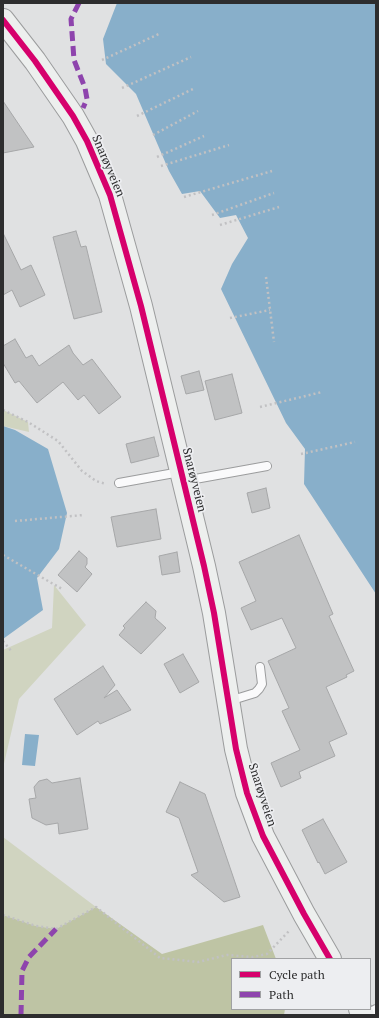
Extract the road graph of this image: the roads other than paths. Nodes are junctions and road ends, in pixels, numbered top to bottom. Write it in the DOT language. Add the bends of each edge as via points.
graph roads {
  1 [pos="3,20"];
  2 [pos="267,466"];
  3 [pos="182,477"];
  4 [pos="119,483"];
  5 [pos="260,667"];
  6 [pos="229,701"];
  7 [pos="329,958"];
  8 [pos="376,1009"];
  9 [pos="364,1015"];
  1 -- 3 [label="street, Snarøyveien" via="35,61 72,116 102,176 119,223 139,298"];
  2 -- 3 [label="lane"];
  3 -- 4 [label="lane"];
  3 -- 6 [label="street, Snarøyveien" via="214,613"];
  5 -- 6 [label="lane" via="262,684 259,689 255,693"];
  6 -- 7 [label="street, Snarøyveien" via="236,749 254,814 263,836"];
  8 -- 9 [label="lane"];
}
